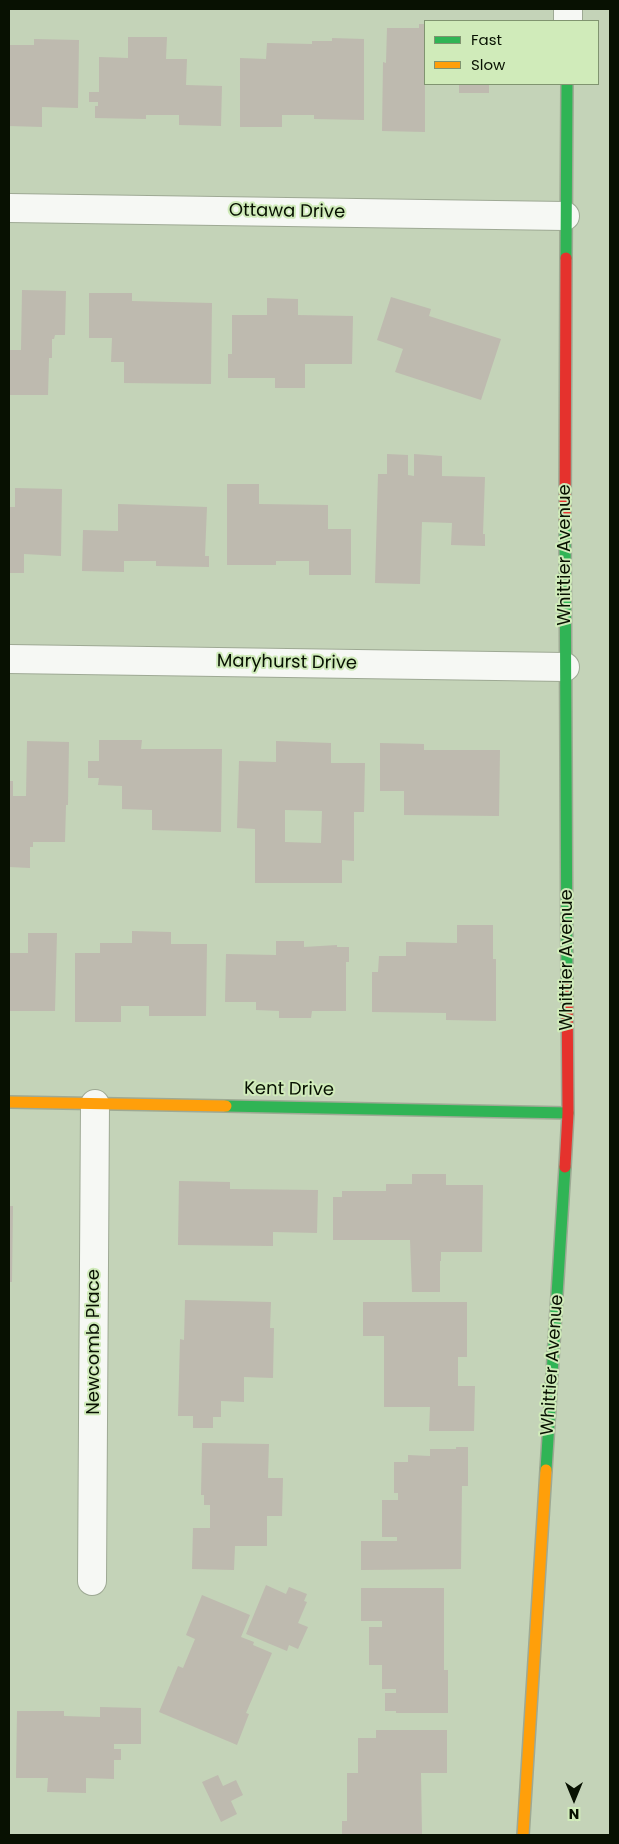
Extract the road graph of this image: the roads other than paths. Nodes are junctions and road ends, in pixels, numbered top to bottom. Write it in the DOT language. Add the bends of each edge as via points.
graph roads {
  1 [pos="567,85"];
  2 [pos="9,208"];
  3 [pos="565,216"];
  4 [pos="9,660"];
  5 [pos="565,666"];
  6 [pos="9,1102"];
  7 [pos="95,1104"];
  8 [pos="568,1113"];
  9 [pos="92,1581"];
  10 [pos="524,1835"];
  1 -- 3 [label="street, Whittier Avenue"];
  2 -- 3 [label="street, Ottawa Drive"];
  3 -- 5 [label="street, Whittier Avenue"];
  4 -- 5 [label="street, Maryhurst Drive"];
  5 -- 8 [label="street, Whittier Avenue"];
  6 -- 7 [label="street, Kent Drive"];
  7 -- 8 [label="street, Kent Drive"];
  7 -- 9 [label="street, Newcomb Place"];
  8 -- 10 [label="street, Whittier Avenue"];
}
